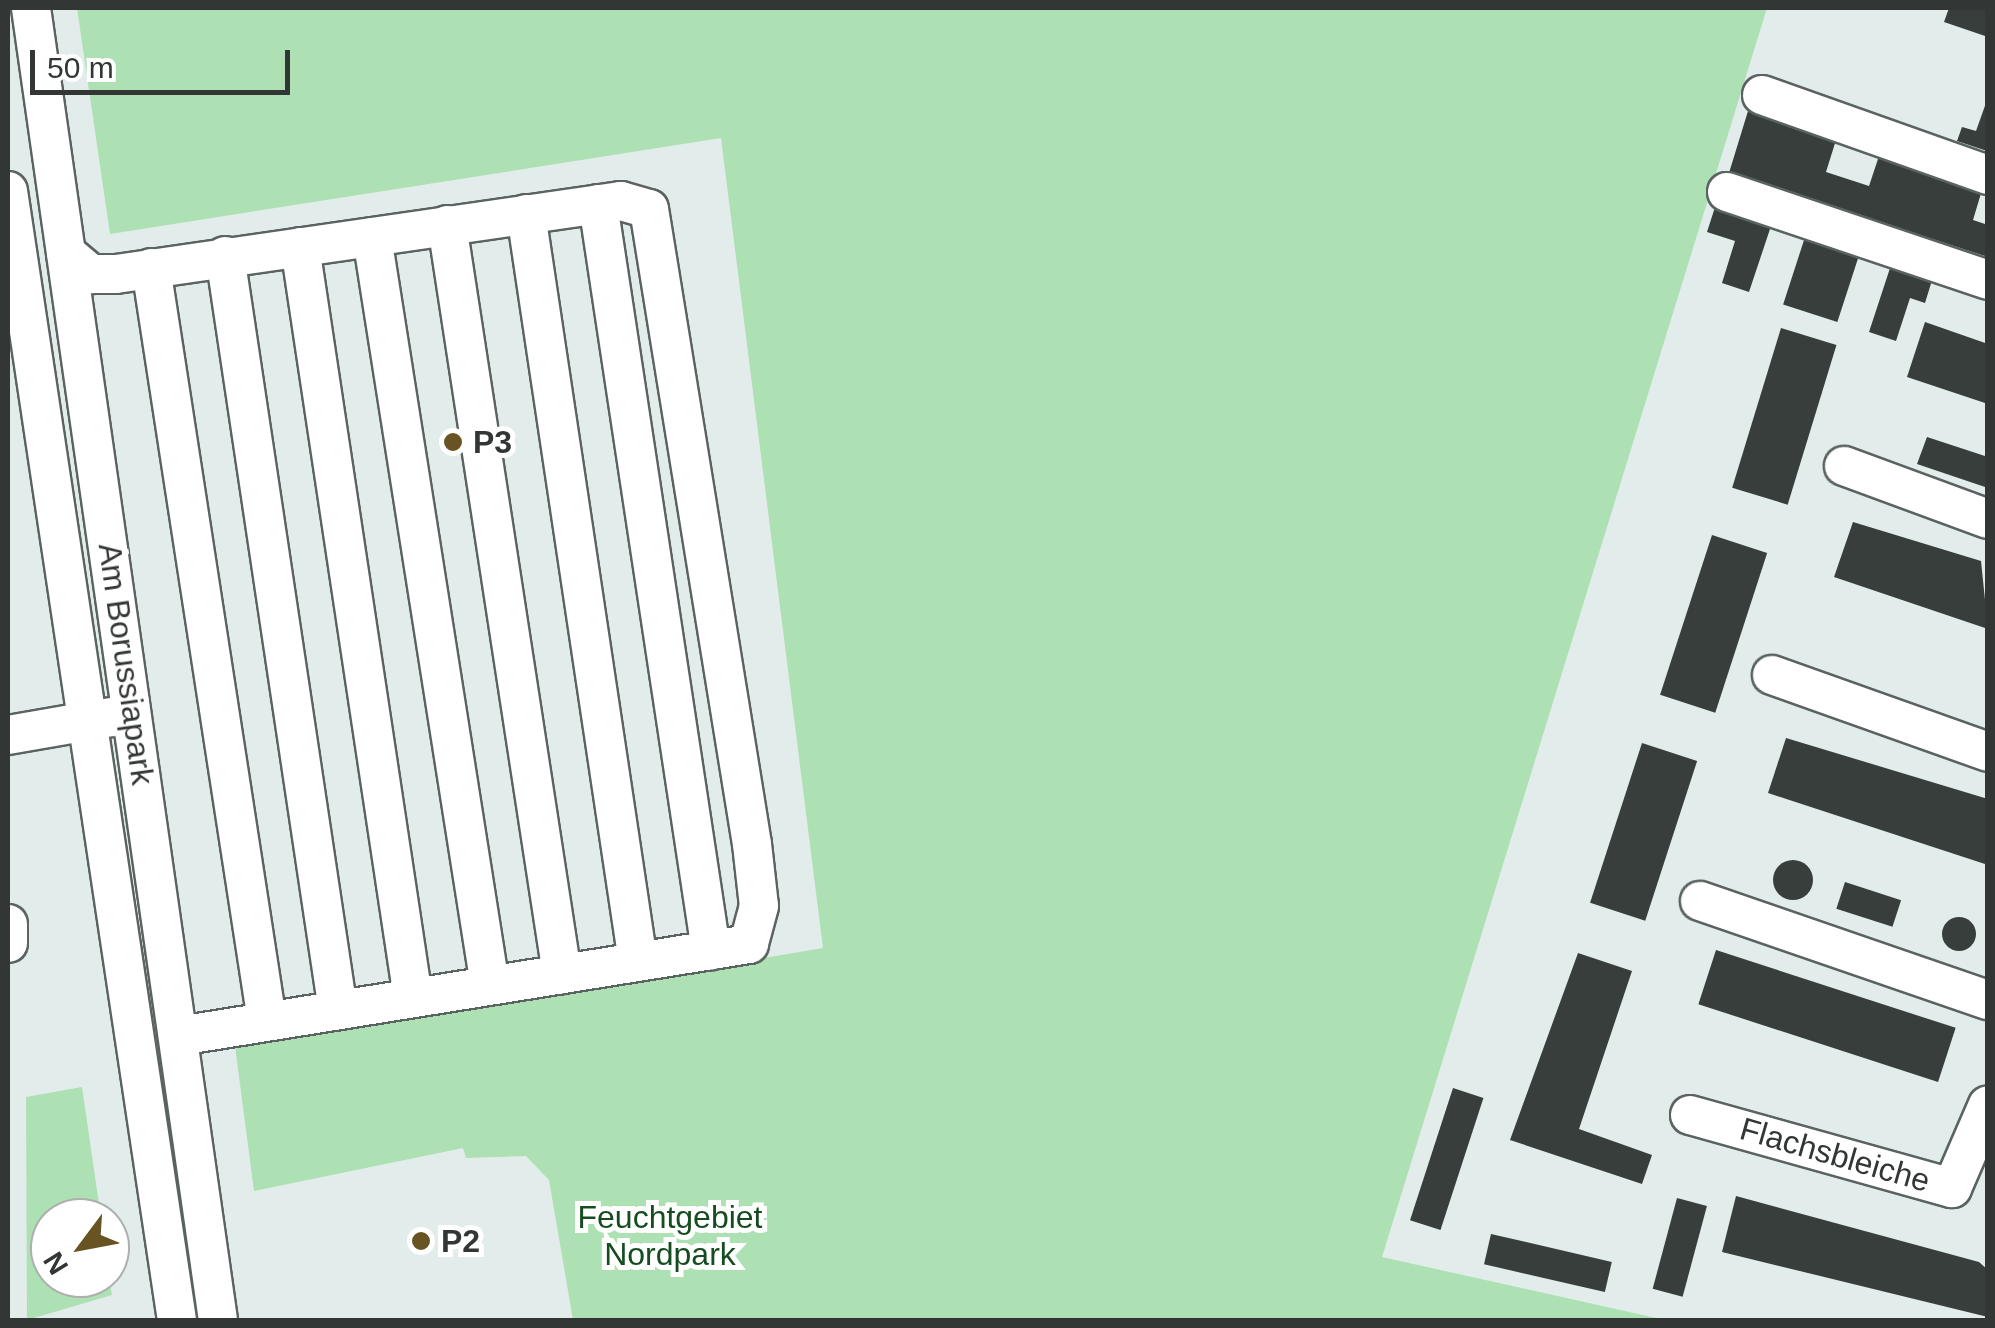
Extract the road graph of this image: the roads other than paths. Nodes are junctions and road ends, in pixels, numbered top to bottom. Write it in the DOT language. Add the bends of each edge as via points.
graph roads {
  1 [pos="31,8"];
  2 [pos="1762,95"];
  3 [pos="1988,174"];
  4 [pos="8,191"];
  5 [pos="1726,192"];
  6 [pos="598,204"];
  7 [pos="526,214"];
  8 [pos="447,225"];
  9 [pos="372,237"];
  10 [pos="300,247"];
  11 [pos="66,253"];
  12 [pos="225,256"];
  13 [pos="151,268"];
  14 [pos="1988,280"];
  15 [pos="1844,466"];
  16 [pos="1988,519"];
  17 [pos="1772,675"];
  18 [pos="133,712"];
  19 [pos="88,723"];
  20 [pos="8,734"];
  21 [pos="1988,752"];
  22 [pos="1700,901"];
  23 [pos="8,924"];
  24 [pos="8,943"];
  25 [pos="711,950"];
  26 [pos="638,962"];
  27 [pos="562,974"];
  28 [pos="490,986"];
  29 [pos="413,998"];
  30 [pos="1988,1000"];
  31 [pos="338,1010"];
  32 [pos="267,1022"];
  33 [pos="179,1036"];
  34 [pos="1988,1105"];
  35 [pos="1690,1114"];
  36 [pos="178,1320"];
  37 [pos="218,1320"];
  1 -- 11 [label="street, Am Borussiapark"];
  2 -- 3 [label="street"];
  4 -- 19 [label="street, Am Borussiapark"];
  5 -- 14 [label="street"];
  6 -- 7 [label="street"];
  6 -- 25 [label="street"];
  6 -- 25 [label="street" via="636,200 655,222 752,844 754,930 748,944"];
  7 -- 8 [label="street"];
  7 -- 26 [label="street"];
  8 -- 9 [label="street"];
  8 -- 27 [label="street"];
  9 -- 10 [label="street"];
  9 -- 28 [label="street"];
  10 -- 12 [label="street"];
  10 -- 29 [label="street"];
  11 -- 13 [label="street" via="91,274"];
  11 -- 18 [label="street, Am Borussiapark"];
  12 -- 13 [label="street"];
  12 -- 31 [label="street"];
  13 -- 32 [label="street"];
  15 -- 16 [label="street"];
  17 -- 21 [label="street"];
  18 -- 19 [label="street"];
  18 -- 33 [label="street, Am Borussiapark"];
  19 -- 20 [label="street"];
  19 -- 36 [label="street, Am Borussiapark"];
  22 -- 30 [label="street"];
  23 -- 24 [label="street"];
  25 -- 26 [label="street"];
  26 -- 27 [label="street"];
  27 -- 28 [label="street"];
  28 -- 29 [label="street"];
  29 -- 31 [label="street"];
  31 -- 32 [label="street"];
  32 -- 33 [label="street"];
  33 -- 37 [label="street, Am Borussiapark"];
  34 -- 35 [label="street, Flachsbleiche" via="1952,1188"];
}
